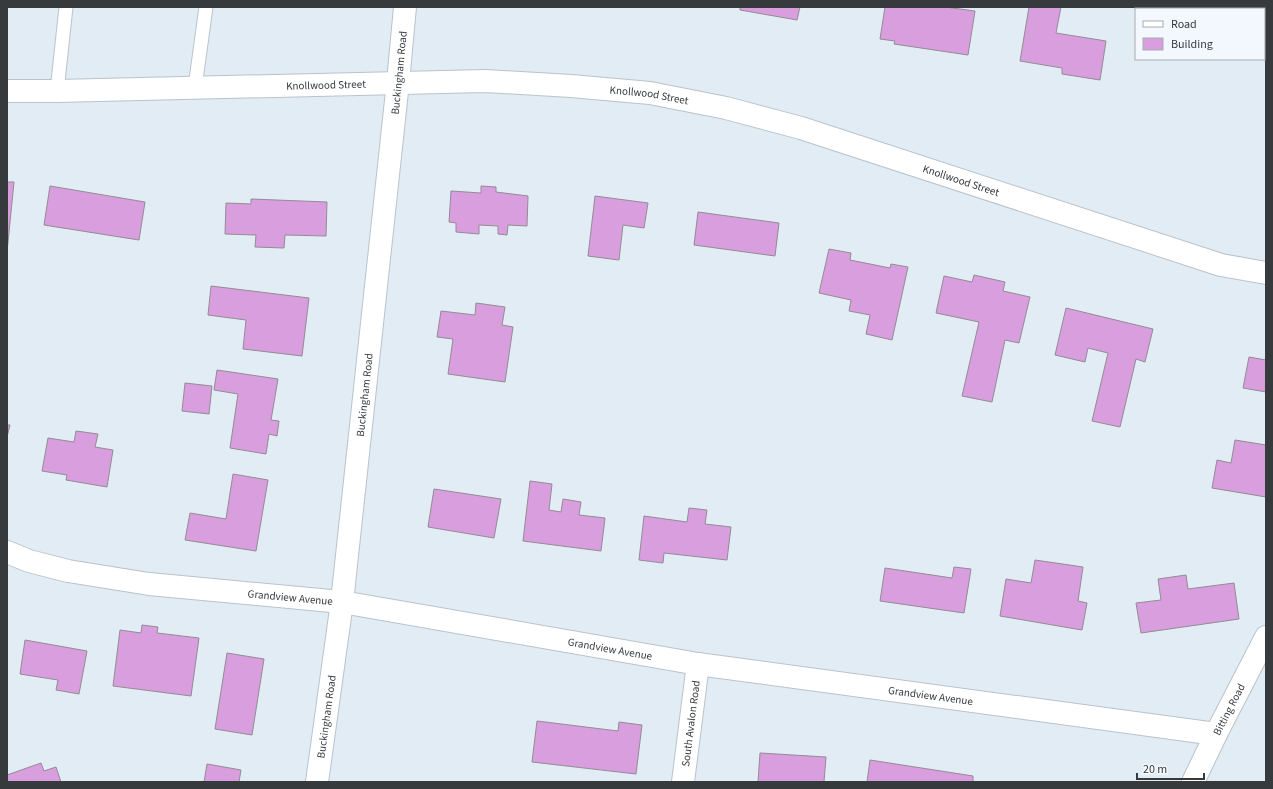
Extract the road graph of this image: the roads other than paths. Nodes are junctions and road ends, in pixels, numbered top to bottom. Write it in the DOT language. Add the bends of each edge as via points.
graph roads {
  1 [pos="66,7"];
  2 [pos="206,7"];
  3 [pos="405,7"];
  4 [pos="398,82"];
  5 [pos="195,87"];
  6 [pos="7,91"];
  7 [pos="57,91"];
  8 [pos="1266,273"];
  9 [pos="7,552"];
  10 [pos="342,602"];
  11 [pos="1266,637"];
  12 [pos="698,664"];
  13 [pos="1216,734"];
  14 [pos="317,782"];
  15 [pos="683,782"];
  16 [pos="1193,782"];
  1 -- 7 [label="lane"];
  2 -- 5 [label="lane"];
  3 -- 4 [label="street, Buckingham Road"];
  4 -- 5 [label="street, Knollwood Street"];
  4 -- 8 [label="street, Knollwood Street" via="485,81 571,86 650,93 726,108 801,128 1221,265"];
  4 -- 10 [label="street, Buckingham Road"];
  5 -- 7 [label="street, Knollwood Street"];
  6 -- 7 [label="street, Knollwood Street"];
  9 -- 10 [label="street, Grandview Avenue" via="29,561 68,571 149,584"];
  10 -- 12 [label="street, Grandview Avenue"];
  10 -- 14 [label="street, Buckingham Road"];
  11 -- 13 [label="street, Bitting Road"];
  12 -- 13 [label="street, Grandview Avenue"];
  12 -- 15 [label="street, South Avalon Road"];
  13 -- 16 [label="street, Bitting Road"];
}
